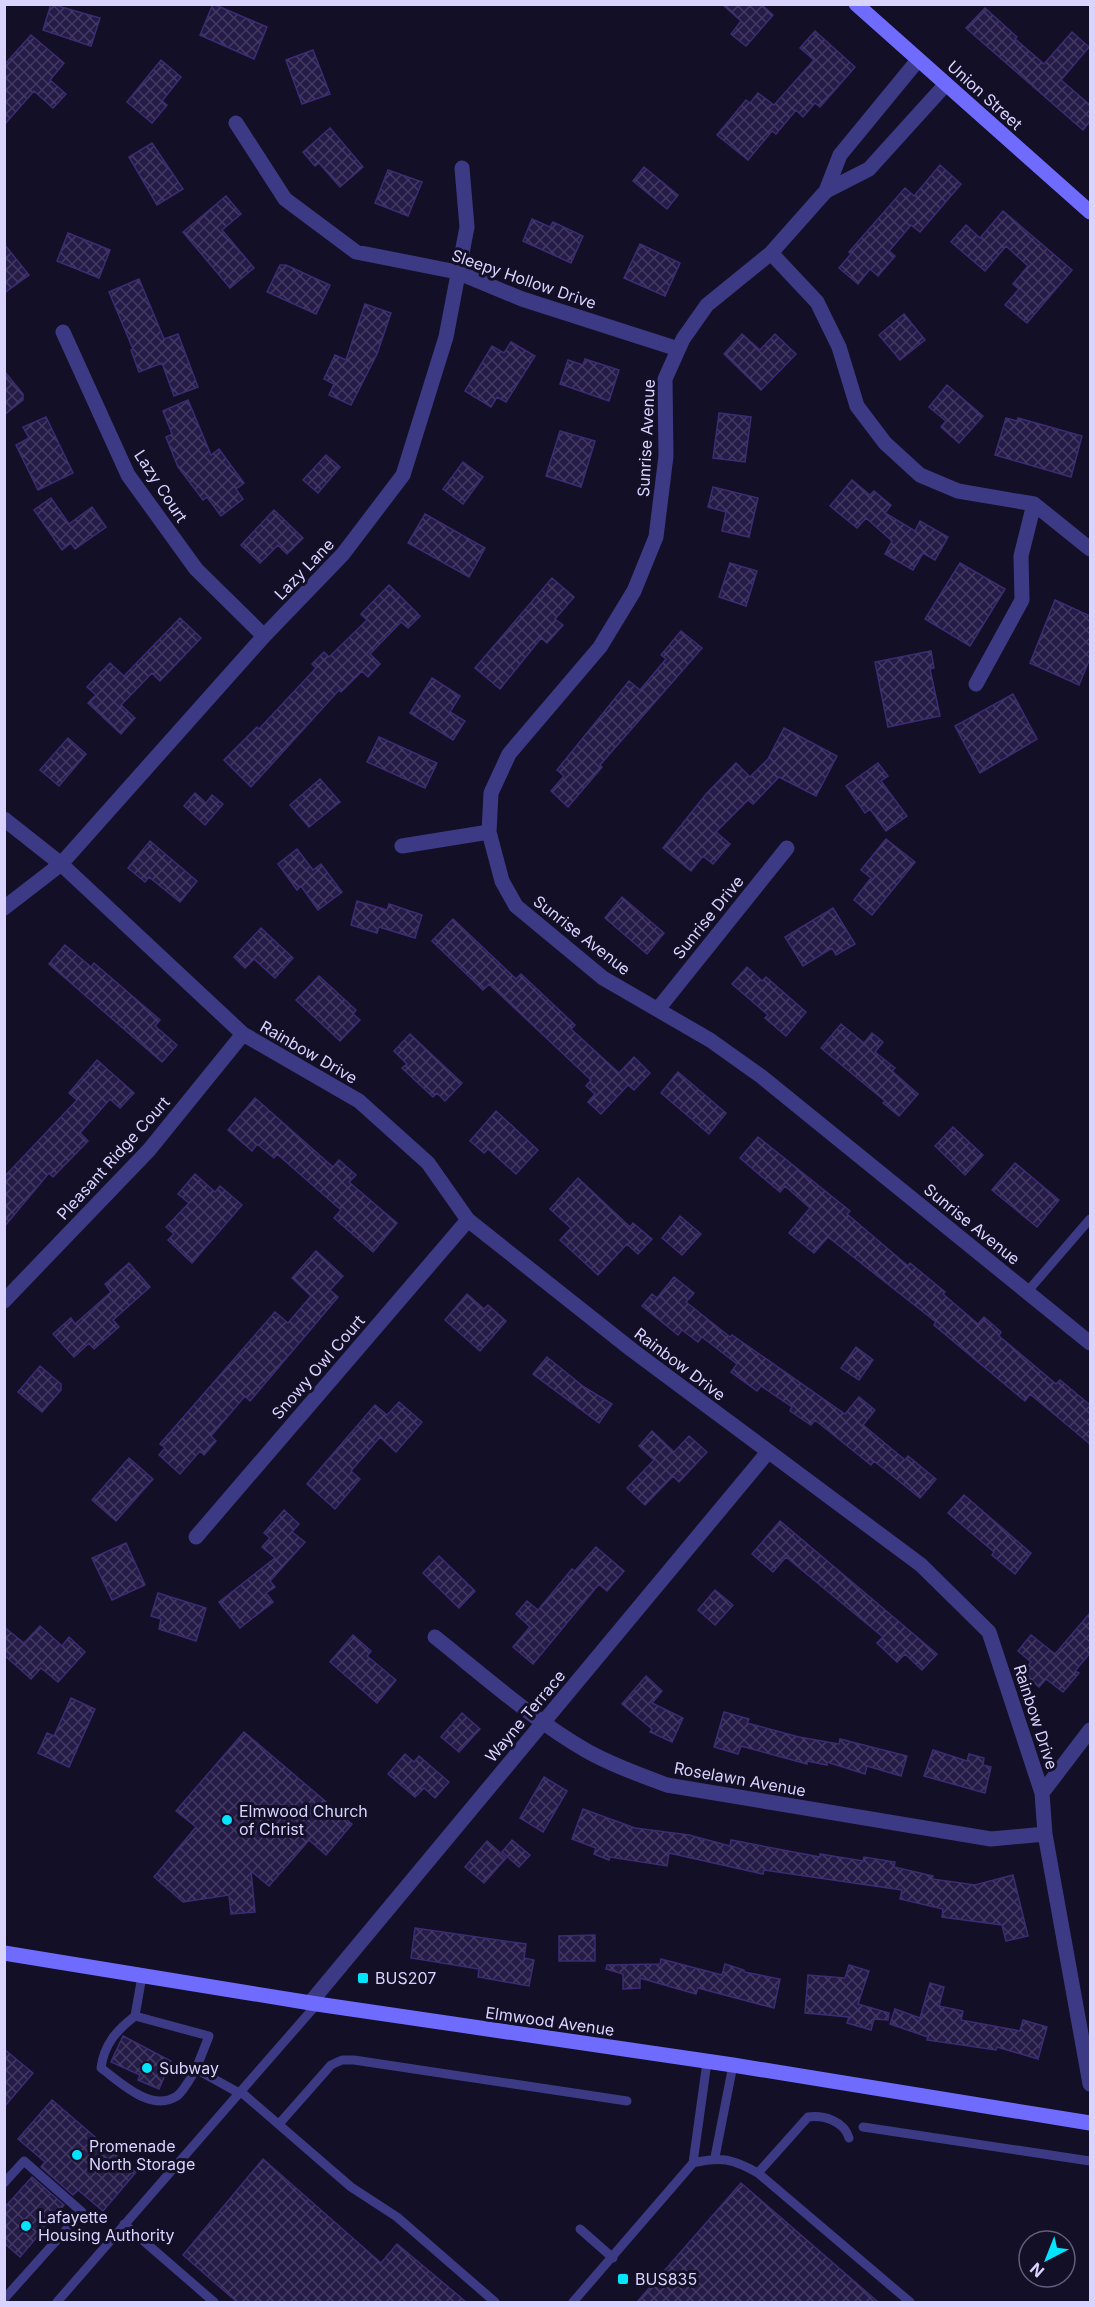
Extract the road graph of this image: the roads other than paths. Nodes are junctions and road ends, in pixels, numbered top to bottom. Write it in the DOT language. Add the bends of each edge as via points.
graph roads {
  1 [pos="856,4"];
  2 [pos="918,60"];
  3 [pos="946,84"];
  4 [pos="236,123"];
  5 [pos="462,168"];
  6 [pos="826,191"];
  7 [pos="1090,212"];
  8 [pos="771,253"];
  9 [pos="457,272"];
  10 [pos="63,332"];
  11 [pos="678,349"];
  12 [pos="1034,504"];
  13 [pos="1090,549"];
  14 [pos="264,636"];
  15 [pos="976,684"];
  16 [pos="4,819"];
  17 [pos="489,832"];
  18 [pos="402,846"];
  19 [pos="787,848"];
  20 [pos="61,864"];
  21 [pos="4,908"];
  22 [pos="658,1009"];
  23 [pos="243,1034"];
  24 [pos="1090,1219"];
  25 [pos="468,1220"];
  26 [pos="1028,1292"];
  27 [pos="4,1301"];
  28 [pos="1090,1343"];
  29 [pos="768,1452"];
  30 [pos="196,1537"];
  31 [pos="435,1636"];
  32 [pos="543,1722"];
  33 [pos="1090,1730"];
  34 [pos="1042,1793"];
  35 [pos="1045,1834"];
  36 [pos="4,1953"];
  37 [pos="142,1976"];
  38 [pos="313,2004"];
  39 [pos="135,2016"];
  40 [pos="707,2062"];
  41 [pos="733,2065"];
  42 [pos="196,2069"];
  43 [pos="1090,2084"];
  44 [pos="239,2092"];
  45 [pos="627,2102"];
  46 [pos="1090,2123"];
  47 [pos="279,2124"];
  48 [pos="863,2127"];
  49 [pos="849,2138"];
  50 [pos="715,2157"];
  51 [pos="1090,2161"];
  52 [pos="693,2163"];
  53 [pos="758,2173"];
  54 [pos="4,2183"];
  55 [pos="124,2224"];
  56 [pos="580,2229"];
  57 [pos="613,2258"];
  58 [pos="4,2299"];
  59 [pos="57,2302"];
  60 [pos="214,2302"];
  61 [pos="495,2302"];
  62 [pos="573,2302"];
  63 [pos="910,2302"];
  1 -- 2 [label="main road, Union Street"];
  2 -- 3 [label="main road, Union Street"];
  2 -- 6 [label="street, Sunrise Avenue" via="840,155"];
  3 -- 6 [label="street, Sunrise Avenue" via="868,170"];
  3 -- 7 [label="main road, Union Street"];
  4 -- 9 [label="street, Sleepy Hollow Drive" via="285,199 356,252"];
  5 -- 9 [label="street, Lazy Lane" via="467,227"];
  6 -- 8 [label="street, Sunrise Avenue"];
  8 -- 11 [label="street, Sunrise Avenue" via="707,304"];
  8 -- 12 [label="street" via="817,302 839,347 857,406 885,443 920,475 958,491"];
  9 -- 11 [label="street, Sleepy Hollow Drive" via="522,299"];
  9 -- 14 [label="street, Lazy Lane" via="446,337 403,475 343,555"];
  10 -- 14 [label="street, Lazy Court" via="128,475 196,569"];
  11 -- 17 [label="street, Sunrise Avenue" via="665,379 666,456 656,537 634,591 600,647 509,753 492,793"];
  12 -- 13 [label="street"];
  12 -- 15 [label="street" via="1021,556 1022,600"];
  14 -- 20 [label="street, Lazy Lane"];
  16 -- 20 [label="street, Rainbow Drive"];
  17 -- 18 [label="street"];
  17 -- 22 [label="street, Sunrise Avenue" via="502,881 516,906 603,978"];
  19 -- 22 [label="street, Sunrise Drive"];
  20 -- 21 [label="street, Lazy Lane"];
  20 -- 23 [label="street, Rainbow Drive"];
  22 -- 26 [label="street, Sunrise Avenue" via="762,1077"];
  23 -- 25 [label="street, Rainbow Drive" via="359,1101 428,1163"];
  23 -- 27 [label="street, Pleasant Ridge Court" via="149,1150"];
  24 -- 26 [label="lane"];
  25 -- 29 [label="street, Rainbow Drive"];
  25 -- 30 [label="street, Snowy Owl Court"];
  26 -- 28 [label="street, Sunrise Avenue"];
  29 -- 32 [label="street, Wayne Terrace"];
  29 -- 34 [label="street, Rainbow Drive" via="921,1565 989,1632"];
  31 -- 32 [label="street, Roselawn Avenue"];
  32 -- 35 [label="street, Roselawn Avenue" via="587,1751 633,1773 695,1791 991,1839"];
  32 -- 38 [label="street, Wayne Terrace"];
  33 -- 34 [label="street"];
  34 -- 35 [label="street, Rainbow Drive"];
  35 -- 43 [label="street, Rainbow Drive"];
  36 -- 37 [label="main road, Elmwood Avenue"];
  37 -- 38 [label="main road, Elmwood Avenue"];
  37 -- 39 [label="lane"];
  38 -- 40 [label="main road, Elmwood Avenue"];
  38 -- 44 [label="lane"];
  39 -- 42 [label="lane" via="208,2036"];
  39 -- 42 [label="lane" via="116,2031 101,2068 142,2097 163,2101 177,2096"];
  40 -- 41 [label="main road, Elmwood Avenue"];
  40 -- 52 [label="lane"];
  41 -- 46 [label="main road, Elmwood Avenue"];
  41 -- 50 [label="lane"];
  42 -- 44 [label="lane"];
  44 -- 47 [label="lane"];
  44 -- 55 [label="lane"];
  45 -- 47 [label="lane" via="342,2060 331,2065"];
  47 -- 61 [label="lane" via="351,2187 397,2217"];
  48 -- 51 [label="lane"];
  49 -- 53 [label="lane" via="847,2130 839,2124 818,2116 808,2117"];
  50 -- 52 [label="lane"];
  50 -- 53 [label="lane"];
  52 -- 57 [label="lane"];
  53 -- 63 [label="lane"];
  54 -- 58 [label="lane" via="24,2161 82,2212"];
  55 -- 59 [label="lane"];
  55 -- 60 [label="lane"];
  56 -- 57 [label="lane"];
  57 -- 62 [label="lane"];
}
